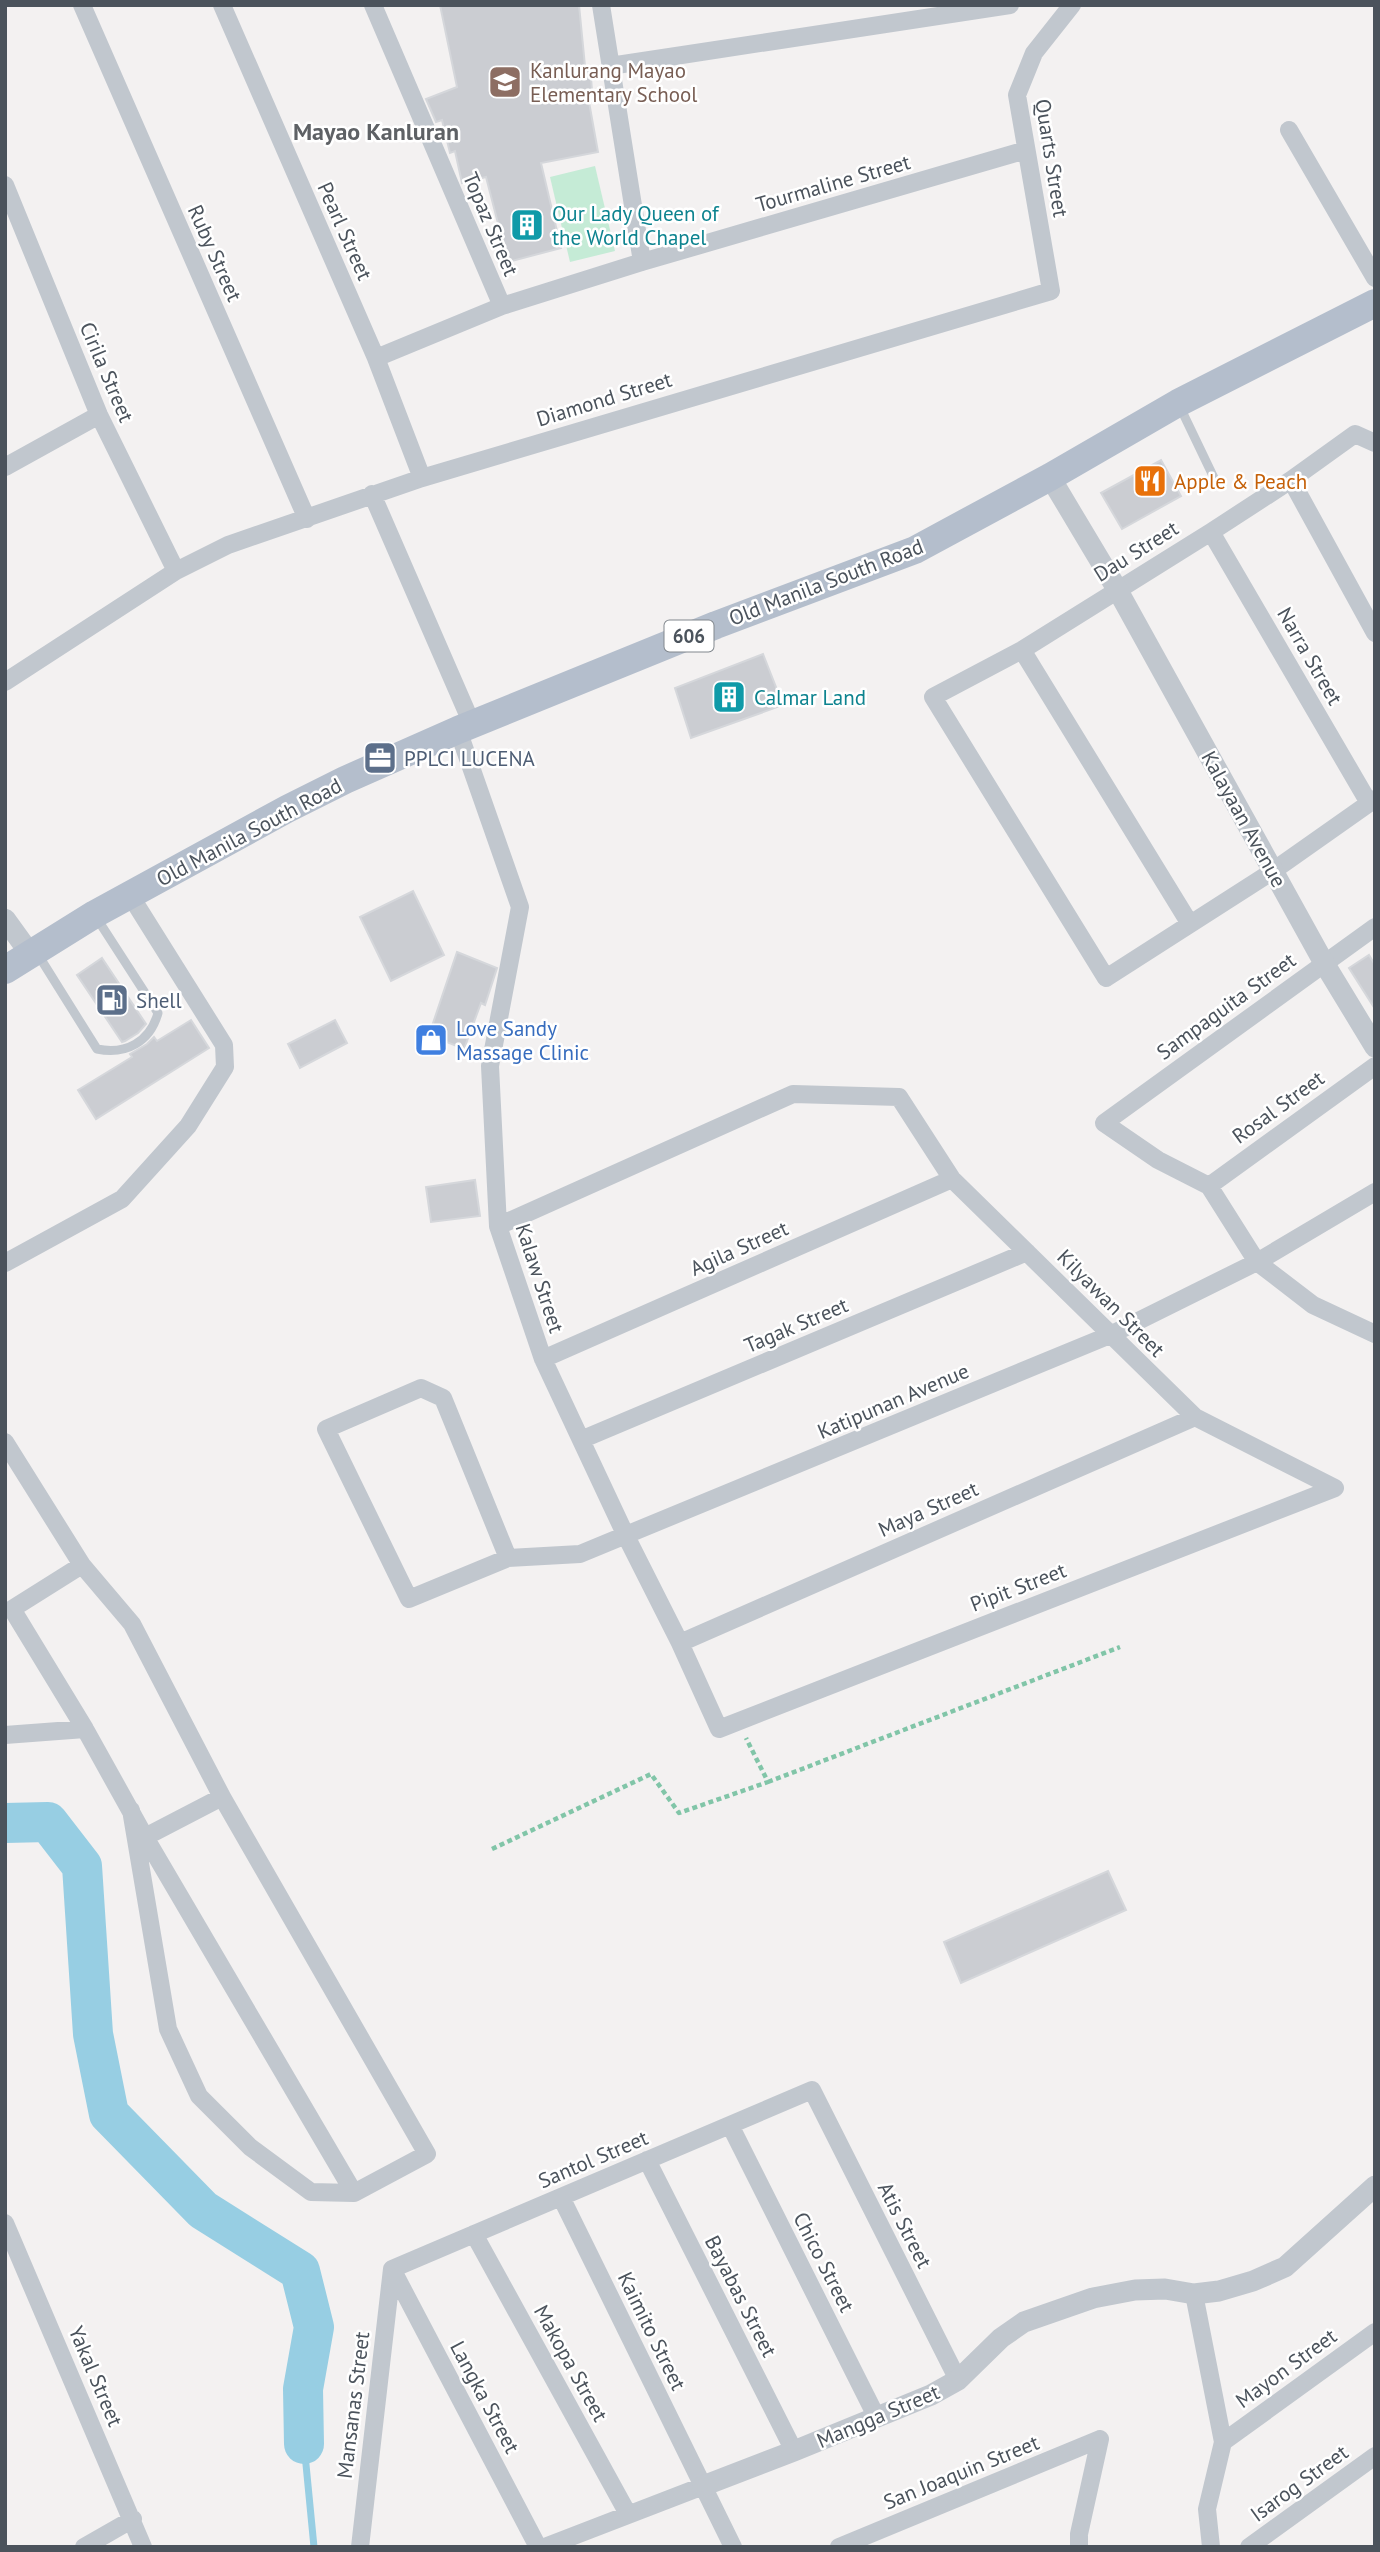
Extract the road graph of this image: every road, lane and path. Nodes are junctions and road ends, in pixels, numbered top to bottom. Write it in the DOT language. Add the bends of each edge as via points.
graph roads {
  1 [pos="82,5"];
  2 [pos="222,5"];
  3 [pos="373,5"];
  4 [pos="601,5"];
  5 [pos="1010,5"];
  6 [pos="1072,5"];
  7 [pos="610,66"];
  8 [pos="1289,130"];
  9 [pos="1026,150"];
  10 [pos="5,185"];
  11 [pos="642,261"];
  12 [pos="1375,278"];
  13 [pos="1051,290"];
  14 [pos="1375,303"];
  15 [pos="502,306"];
  16 [pos="376,358"];
  17 [pos="1178,403"];
  18 [pos="99,415"];
  19 [pos="1375,443"];
  20 [pos="5,467"];
  21 [pos="1050,477"];
  22 [pos="422,478"];
  23 [pos="1216,480"];
  24 [pos="1291,480"];
  25 [pos="372,494"];
  26 [pos="307,519"];
  27 [pos="1211,532"];
  28 [pos="176,571"];
  29 [pos="1117,589"];
  30 [pos="1375,633"];
  31 [pos="1022,650"];
  32 [pos="5,682"];
  33 [pos="465,727"];
  34 [pos="1372,801"];
  35 [pos="1273,871"];
  36 [pos="130,895"];
  37 [pos="94,914"];
  38 [pos="5,919"];
  39 [pos="1190,924"];
  40 [pos="1375,928"];
  41 [pos="34,953"];
  42 [pos="1324,963"];
  43 [pos="5,970"];
  44 [pos="1375,1047"];
  45 [pos="1375,1066"];
  46 [pos="952,1179"];
  47 [pos="1209,1186"];
  48 [pos="1375,1192"];
  49 [pos="498,1226"];
  50 [pos="1027,1252"];
  51 [pos="1257,1262"];
  52 [pos="5,1263"];
  53 [pos="1375,1334"];
  54 [pos="1110,1335"];
  55 [pos="543,1359"];
  56 [pos="1195,1417"];
  57 [pos="583,1439"];
  58 [pos="5,1442"];
  59 [pos="1335,1488"];
  60 [pos="626,1536"];
  61 [pos="508,1558"];
  62 [pos="82,1565"];
  63 [pos="680,1643"];
  64 [pos="1120,1647"];
  65 [pos="738,1721"];
  66 [pos="85,1729"];
  67 [pos="719,1729"];
  68 [pos="5,1735"];
  69 [pos="768,1782"];
  70 [pos="222,1797"];
  71 [pos="131,1810"];
  72 [pos="145,1837"];
  73 [pos="492,1849"];
  74 [pos="812,2090"];
  75 [pos="730,2125"];
  76 [pos="647,2160"];
  77 [pos="1375,2186"];
  78 [pos="354,2193"];
  79 [pos="561,2197"];
  80 [pos="5,2223"];
  81 [pos="474,2234"];
  82 [pos="392,2269"];
  83 [pos="1194,2294"];
  84 [pos="1375,2332"];
  85 [pos="958,2380"];
  86 [pos="877,2418"];
  87 [pos="1223,2442"];
  88 [pos="794,2452"];
  89 [pos="1375,2456"];
  90 [pos="703,2486"];
  91 [pos="628,2514"];
  92 [pos="133,2519"];
  93 [pos="85,2547"];
  94 [pos="143,2547"];
  95 [pos="360,2547"];
  96 [pos="538,2547"];
  97 [pos="545,2547"];
  98 [pos="733,2547"];
  99 [pos="839,2547"];
  100 [pos="1079,2547"];
  101 [pos="1211,2547"];
  102 [pos="1249,2547"];
  1 -- 26 [label="street, Ruby Street"];
  2 -- 16 [label="street, Pearl Street"];
  3 -- 15 [label="street, Topaz Street"];
  4 -- 7 [label="street"];
  5 -- 7 [label="street"];
  6 -- 9 [label="street, Quarts Street" via="1034,53 1017,95"];
  7 -- 11 [label="street"];
  8 -- 12 [label="street"];
  9 -- 11 [label="street, Tourmaline Street"];
  9 -- 13 [label="street, Quarts Street"];
  10 -- 18 [label="street, Cirila Street"];
  11 -- 15 [label="street, Tourmaline Street"];
  13 -- 22 [label="street, Diamond Street"];
  14 -- 17 [label="main road, Old Manila South Road / 606"];
  15 -- 16 [label="street, Tourmaline Street"];
  16 -- 22 [label="street, Pearl Street"];
  17 -- 21 [label="main road, Old Manila South Road / 606"];
  17 -- 23 [label="lane"];
  18 -- 20 [label="street"];
  18 -- 28 [label="street, Cirila Street"];
  19 -- 24 [label="street, Dau Street" via="1355,434"];
  21 -- 29 [label="street, Kalayaan Avenue"];
  21 -- 33 [label="main road, Old Manila South Road / 606" via="915,550"];
  22 -- 25 [label="street, Diamond Street"];
  24 -- 27 [label="street, Dau Street"];
  24 -- 30 [label="street"];
  25 -- 26 [label="street, Diamond Street"];
  25 -- 33 [label="street, Kalaw Street"];
  26 -- 28 [label="street, Diamond Street" via="228,545"];
  27 -- 29 [label="street, Dau Street"];
  27 -- 34 [label="street, Narra Street"];
  28 -- 32 [label="street, Diamond Street"];
  29 -- 31 [label="street, Dau Street"];
  29 -- 35 [label="street, Kalayaan Avenue"];
  31 -- 39 [label="street"];
  31 -- 39 [label="street, Dau Street" via="933,698 1106,978"];
  33 -- 36 [label="main road, Old Manila South Road / 606" via="287,808"];
  33 -- 49 [label="street, Kalaw Street" via="520,907 490,1066"];
  34 -- 35 [label="street"];
  35 -- 39 [label="street"];
  35 -- 42 [label="street, Kalayaan Avenue"];
  36 -- 37 [label="main road, Old Manila South Road / 606"];
  36 -- 52 [label="street" via="224,1045 225,1067 188,1126 122,1199"];
  37 -- 41 [label="main road, Old Manila South Road / 606"];
  37 -- 41 [label="lane" via="158,1013 151,1031 138,1044 118,1051 97,1049"];
  38 -- 41 [label="street"];
  40 -- 42 [label="street, Sampaguita Street"];
  41 -- 43 [label="main road, Old Manila South Road / 606"];
  42 -- 44 [label="street, Kalayaan Avenue"];
  42 -- 47 [label="street, Sampaguita Street" via="1104,1123 1158,1160"];
  45 -- 47 [label="street, Rosal Street"];
  46 -- 49 [label="street, Kilyawan Street" via="899,1097 793,1094"];
  46 -- 50 [label="street, Kilyawan Street"];
  46 -- 55 [label="street, Agila Street"];
  47 -- 51 [label="street"];
  48 -- 51 [label="street, Katipunan Avenue"];
  49 -- 55 [label="street, Kalaw Street"];
  50 -- 54 [label="street, Kilyawan Street"];
  50 -- 57 [label="street, Tagak Street"];
  51 -- 53 [label="street" via="1313,1305"];
  51 -- 54 [label="street, Katipunan Avenue"];
  54 -- 56 [label="street, Kilyawan Street"];
  54 -- 60 [label="street, Katipunan Avenue"];
  55 -- 57 [label="street, Kalaw Street"];
  56 -- 59 [label="street, Kilyawan Street"];
  56 -- 63 [label="street, Maya Street"];
  57 -- 60 [label="street, Kalaw Street"];
  58 -- 62 [label="street"];
  59 -- 65 [label="street, Pipit Street"];
  60 -- 61 [label="street, Katipunan Avenue" via="580,1554"];
  60 -- 63 [label="street, Kalaw Street"];
  61 -- 61 [label="street, Katipunan Avenue" via="443,1398 421,1388 326,1429 409,1599"];
  62 -- 66 [label="street" via="12,1609"];
  62 -- 70 [label="street" via="132,1624"];
  63 -- 67 [label="street, Kalaw Street"];
  64 -- 69 [label="path"];
  65 -- 67 [label="street, Pipit Street"];
  65 -- 69 [label="path"];
  66 -- 68 [label="street"];
  66 -- 71 [label="street"];
  69 -- 73 [label="path" via="679,1813 651,1774"];
  70 -- 72 [label="street"];
  70 -- 78 [label="street" via="427,2154"];
  71 -- 72 [label="street"];
  71 -- 78 [label="street" via="168,2029 199,2096 250,2147 312,2192"];
  72 -- 78 [label="street"];
  74 -- 75 [label="street, Santol Street"];
  74 -- 85 [label="street, Atis Street"];
  75 -- 76 [label="street, Santol Street"];
  75 -- 86 [label="street, Chico Street"];
  76 -- 79 [label="street, Santol Street"];
  76 -- 88 [label="street, Bayabas Street"];
  77 -- 83 [label="street, Mangga Street" via="1285,2267 1253,2281"];
  79 -- 81 [label="street, Santol Street"];
  79 -- 90 [label="street, Kaimito Street"];
  80 -- 92 [label="street, Yakal Street"];
  81 -- 82 [label="street, Santol Street"];
  81 -- 91 [label="street, Makopa Street"];
  82 -- 95 [label="street, Mansanas Street"];
  82 -- 96 [label="street, Langka Street"];
  83 -- 85 [label="street, Mangga Street" via="1135,2290 1093,2298 1024,2322"];
  83 -- 87 [label="street"];
  84 -- 87 [label="street, Mayon Street"];
  85 -- 86 [label="street, Mangga Street"];
  86 -- 88 [label="street, Mangga Street"];
  87 -- 101 [label="street" via="1208,2509"];
  88 -- 90 [label="street, Mangga Street"];
  89 -- 102 [label="street, Isarog Street"];
  90 -- 91 [label="street, Mangga Street"];
  90 -- 98 [label="street, Kaimito Street"];
  91 -- 97 [label="street, Mangga Street"];
  92 -- 93 [label="street"];
  92 -- 94 [label="street, Yakal Street"];
  99 -- 100 [label="street, San Joaquin Street" via="1100,2439"];
}
